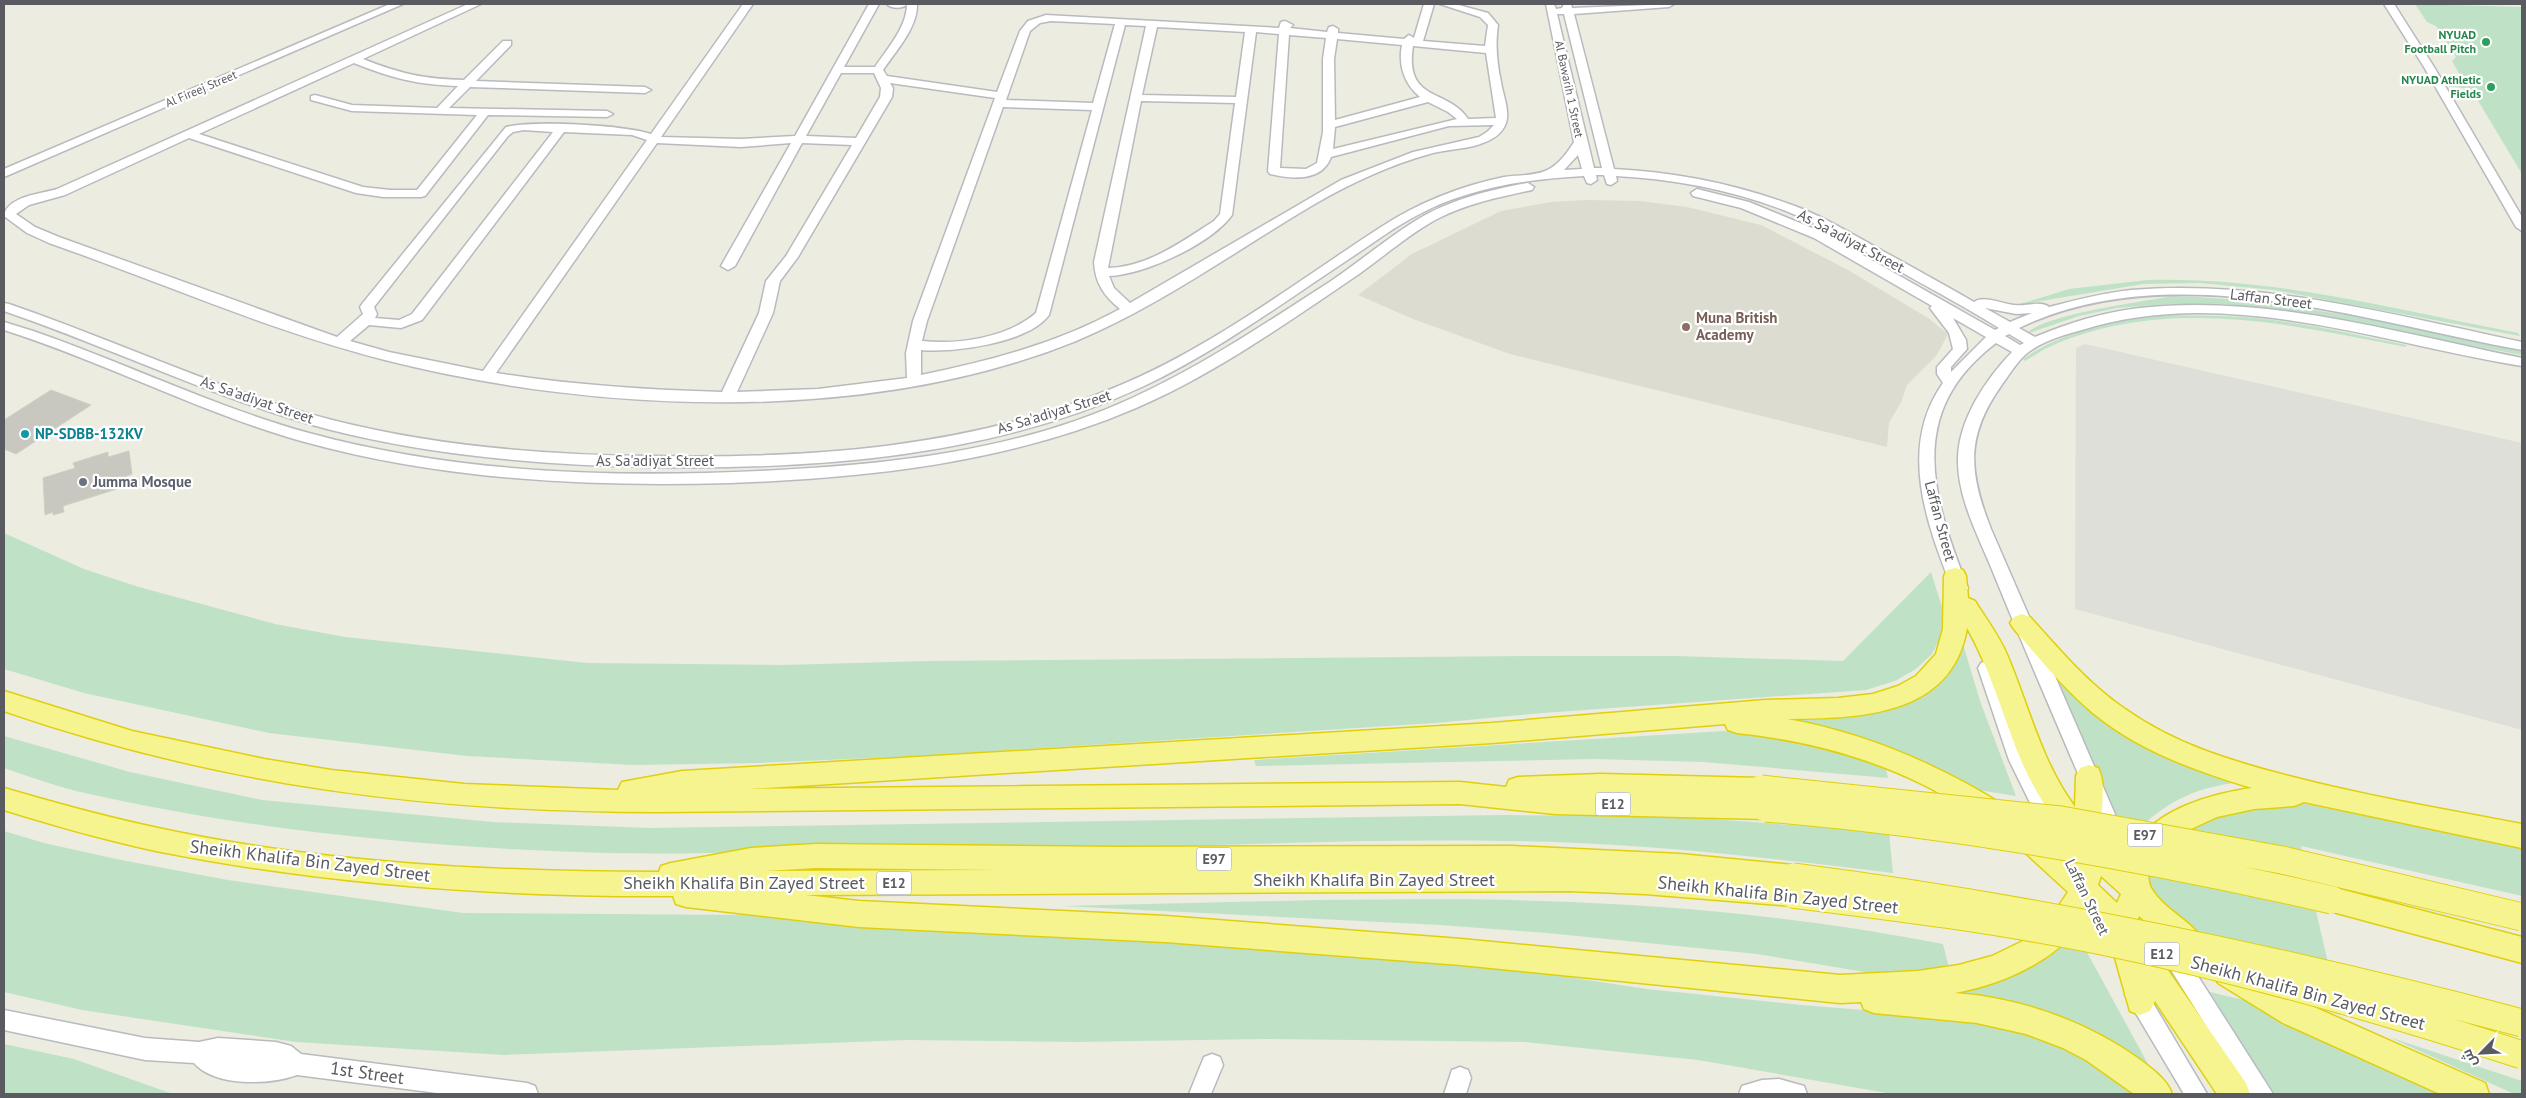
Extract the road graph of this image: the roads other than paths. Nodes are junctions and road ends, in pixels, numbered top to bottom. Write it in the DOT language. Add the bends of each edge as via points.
graph roads {
  1 [pos="377,4"];
  2 [pos="398,4"];
  3 [pos="476,4"];
  4 [pos="748,4"];
  5 [pos="874,4"];
  6 [pos="892,4"];
  7 [pos="902,4"];
  8 [pos="912,4"];
  9 [pos="1429,4"];
  10 [pos="1446,4"];
  11 [pos="1616,4"];
  12 [pos="1669,4"];
  13 [pos="2389,4"];
  14 [pos="1550,7"];
  15 [pos="1567,9"];
  16 [pos="1602,10"];
  17 [pos="1121,22"];
  18 [pos="1152,24"];
  19 [pos="1284,28"];
  20 [pos="1251,29"];
  21 [pos="1338,33"];
  22 [pos="1412,40"];
  23 [pos="1574,40"];
  24 [pos="507,43"];
  25 [pos="1490,47"];
  26 [pos="353,60"];
  27 [pos="837,70"];
  28 [pos="883,79"];
  29 [pos="466,84"];
  30 [pos="645,90"];
  31 [pos="314,98"];
  32 [pos="1136,98"];
  33 [pos="1429,98"];
  34 [pos="1000,100"];
  35 [pos="1241,100"];
  36 [pos="1098,107"];
  37 [pos="440,111"];
  38 [pos="485,112"];
  39 [pos="607,114"];
  40 [pos="1464,121"];
  41 [pos="1501,121"];
  42 [pos="1328,125"];
  43 [pos="561,129"];
  44 [pos="188,134"];
  45 [pos="652,138"];
  46 [pos="798,139"];
  47 [pos="859,142"];
  48 [pos="1580,142"];
  49 [pos="1602,144"];
  50 [pos="1325,155"];
  51 [pos="5,169"];
  52 [pos="1551,174"];
  53 [pos="1589,176"];
  54 [pos="1610,176"];
  55 [pos="1753,196"];
  56 [pos="2522,226"];
  57 [pos="728,266"];
  58 [pos="1100,272"];
  59 [pos="1890,276"];
  60 [pos="1953,294"];
  61 [pos="2070,305"];
  62 [pos="4,307"];
  63 [pos="1129,309"];
  64 [pos="366,321"];
  65 [pos="4,326"];
  66 [pos="2009,327"];
  67 [pos="1994,336"];
  68 [pos="340,342"];
  69 [pos="914,345"];
  70 [pos="2522,346"];
  71 [pos="2028,347"];
  72 [pos="2522,362"];
  73 [pos="486,377"];
  74 [pos="914,381"];
  75 [pos="1950,382"];
  76 [pos="727,398"];
  77 [pos="1955,576"];
  78 [pos="1967,607"];
  79 [pos="2022,623"];
  80 [pos="4,702"];
  81 [pos="1685,720"];
  82 [pos="2090,776"];
  83 [pos="2315,794"];
  84 [pos="4,799"];
  85 [pos="1764,799"];
  86 [pos="596,800"];
  87 [pos="2522,836"];
  88 [pos="2094,853"];
  89 [pos="638,884"];
  90 [pos="1792,886"];
  91 [pos="2083,889"];
  92 [pos="2136,890"];
  93 [pos="2522,917"];
  94 [pos="2121,926"];
  95 [pos="2522,950"];
  96 [pos="1840,989"];
  97 [pos="2140,1001"];
  98 [pos="4,1020"];
  99 [pos="2522,1023"];
  100 [pos="199,1053"];
  101 [pos="2522,1055"];
  102 [pos="1212,1065"];
  103 [pos="527,1094"];
  104 [pos="1200,1094"];
  105 [pos="1750,1094"];
  106 [pos="1796,1094"];
  107 [pos="2157,1094"];
  108 [pos="2196,1094"];
  109 [pos="2235,1094"];
  110 [pos="2262,1094"];
  111 [pos="2474,1094"];
  1 -- 51 [label="street, Al Fireej Street"];
  2 -- 51 [label="street, Al Fireej Street"];
  3 -- 26 [label="street"];
  4 -- 45 [label="street"];
  5 -- 27 [label="street"];
  6 -- 7 [label="street"];
  8 -- 28 [label="street" via="912,11"];
  9 -- 22 [label="street"];
  10 -- 25 [label="street" via="1479,13 1490,20 1493,25"];
  11 -- 15 [label="street"];
  12 -- 16 [label="street"];
  13 -- 56 [label="street"];
  14 -- 15 [label="street"];
  14 -- 48 [label="street, Al Bawarih 1 Street"];
  15 -- 16 [label="street"];
  15 -- 23 [label="street, Al Bawarih 1 Street"];
  16 -- 23 [label="street"];
  17 -- 18 [label="street"];
  17 -- 34 [label="street" via="1052,18 1030,24"];
  17 -- 36 [label="street"];
  18 -- 20 [label="street"];
  18 -- 32 [label="street"];
  19 -- 20 [label="street"];
  19 -- 21 [label="street"];
  19 -- 50 [label="street" via="1274,171 1311,172 1322,166"];
  20 -- 35 [label="street"];
  21 -- 22 [label="street"];
  21 -- 42 [label="street" via="1335,64 1330,72"];
  22 -- 25 [label="street"];
  22 -- 33 [label="street" via="1405,61 1407,73 1418,90"];
  23 -- 49 [label="street, Al Bawarih 1 Street"];
  24 -- 29 [label="street"];
  25 -- 41 [label="street"];
  26 -- 29 [label="street" via="408,79"];
  26 -- 44 [label="street"];
  27 -- 28 [label="street"];
  27 -- 46 [label="street"];
  28 -- 34 [label="street"];
  28 -- 47 [label="street" via="884,101"];
  29 -- 30 [label="street"];
  29 -- 37 [label="street"];
  31 -- 37 [label="street" via="367,109"];
  32 -- 35 [label="street"];
  32 -- 58 [label="street"];
  33 -- 40 [label="street" via="1453,110"];
  33 -- 42 [label="street"];
  34 -- 36 [label="street"];
  34 -- 69 [label="street" via="920,320"];
  35 -- 58 [label="street" via="1228,209 1224,218 1147,266 1129,271"];
  36 -- 69 [label="street" via="1042,315 1031,324 969,344 953,347"];
  37 -- 38 [label="street"];
  38 -- 39 [label="street"];
  38 -- 44 [label="street" via="421,193 410,194 388,195 360,190"];
  40 -- 41 [label="street"];
  40 -- 50 [label="street"];
  41 -- 63 [label="street" via="1494,134 1486,138 1389,163 1320,195"];
  42 -- 50 [label="street"];
  43 -- 45 [label="street" via="633,132"];
  43 -- 64 [label="street" via="417,317 401,324"];
  43 -- 64 [label="street" via="520,127 505,132 370,301 367,307 370,314"];
  44 -- 68 [label="street" via="62,192 20,205 9,215 54,240"];
  45 -- 46 [label="street" via="741,143"];
  45 -- 73 [label="street"];
  46 -- 47 [label="street"];
  46 -- 57 [label="street"];
  47 -- 76 [label="street" via="792,257 772,281 766,313"];
  48 -- 52 [label="street" via="1569,159"];
  48 -- 53 [label="street, Al Bawarih 1 Street"];
  49 -- 54 [label="street, Al Bawarih 1 Street"];
  49 -- 55 [label="street" via="1613,157 1630,165 1722,183"];
  52 -- 53 [label="street, As Sa'adiyat Street"];
  52 -- 62 [label="street, As Sa'adiyat Street" via="1477,187 1411,213 1198,352 1115,394 1006,428 856,454 715,462 563,460 394,439 273,407"];
  53 -- 54 [label="street, As Sa'adiyat Street"];
  53 -- 65 [label="street, As Sa'adiyat Street" via="1517,189 1432,217 1226,356 1125,407 1013,444 864,471 716,478 571,478 464,468 392,457 258,423"];
  54 -- 55 [label="street, As Sa'adiyat Street" via="1670,177"];
  54 -- 59 [label="street, As Sa'adiyat Street" via="1746,205 1818,235"];
  55 -- 60 [label="street, As Sa'adiyat Street" via="1830,227"];
  58 -- 63 [label="street" via="1109,294"];
  59 -- 67 [label="street, As Sa'adiyat Street"];
  59 -- 75 [label="street" via="1947,318 1960,344 1959,350 1944,367 1944,374"];
  60 -- 61 [label="street" via="2002,309"];
  60 -- 66 [label="street, As Sa'adiyat Street"];
  61 -- 66 [label="street, Laffan Street"];
  61 -- 70 [label="street, Laffan Street" via="2111,296 2154,293 2251,295"];
  63 -- 74 [label="street" via="1085,332 1034,352"];
  64 -- 68 [label="street"];
  66 -- 67 [label="street, Laffan Street"];
  66 -- 71 [label="street, As Sa'adiyat Street"];
  67 -- 71 [label="street, As Sa'adiyat Street"];
  67 -- 75 [label="street, Laffan Street"];
  68 -- 73 [label="street" via="403,360"];
  69 -- 74 [label="street"];
  71 -- 72 [label="street, Laffan Street" via="2114,315 2205,309 2306,320"];
  71 -- 79 [label="street" via="1981,403 1969,429 1965,449 1967,474 1979,518"];
  73 -- 76 [label="street" via="607,391"];
  74 -- 76 [label="street" via="782,396"];
  75 -- 77 [label="street, Laffan Street" via="1930,423 1926,472"];
  77 -- 78 [label="street, Laffan Street"];
  77 -- 81 [label="highway" via="1957,626 1952,648 1931,678 1906,693 1859,706 1767,710"];
  78 -- 88 [label="highway" via="1995,655 2037,766"];
  78 -- 91 [label="street, Laffan Street" via="2018,760"];
  79 -- 82 [label="street"];
  79 -- 83 [label="highway" via="2085,692 2133,728 2204,762"];
  80 -- 86 [label="highway, E12" via="131,740 298,775 472,795"];
  81 -- 86 [label="highway" via="682,782"];
  81 -- 91 [label="highway" via="1810,732 1907,764 1946,783 2000,817 2044,851"];
  82 -- 88 [label="highway" via="2089,828"];
  82 -- 92 [label="street"];
  83 -- 87 [label="highway"];
  83 -- 92 [label="highway" via="2228,802 2178,822 2158,837 2135,866"];
  84 -- 89 [label="highway, Sheikh Khalifa Bin Zayed Street / E12" via="152,838 281,861 425,876"];
  85 -- 86 [label="highway, E12" via="1555,802 1460,793"];
  85 -- 93 [label="highway, E97, bridge" via="2061,820 2282,860"];
  85 -- 95 [label="highway, E12, bridge" via="2048,841 2188,867 2332,900"];
  88 -- 91 [label="highway"];
  88 -- 92 [label="highway"];
  89 -- 90 [label="highway, Sheikh Khalifa Bin Zayed Street / E12" via="1569,879"];
  89 -- 96 [label="highway" via="695,897 859,914 1165,928 1490,954"];
  90 -- 99 [label="highway, bridge" via="1999,905 2140,931 2334,974"];
  90 -- 101 [label="highway, Sheikh Khalifa Bin Zayed Street / E12, bridge" via="2118,944 2336,998"];
  91 -- 94 [label="highway"];
  91 -- 96 [label="highway" via="2072,912 2056,932 2043,944 2011,963 1943,982 1886,989"];
  91 -- 97 [label="street, Laffan Street"];
  92 -- 94 [label="highway"];
  92 -- 110 [label="street" via="2152,922"];
  92 -- 111 [label="highway" via="2149,907 2194,948 2267,998 2321,1026"];
  94 -- 97 [label="highway"];
  94 -- 109 [label="highway"];
  96 -- 107 [label="highway" via="1888,1002 1978,1010 2024,1020 2071,1036 2098,1050"];
  97 -- 108 [label="street, Laffan Street"];
  98 -- 100 [label="street, 1st Street" via="145,1049"];
  100 -- 103 [label="street, 1st Street" via="209,1064 258,1072 297,1064"];
  102 -- 104 [label="street"];
  105 -- 106 [label="street" via="1764,1089"];
}
